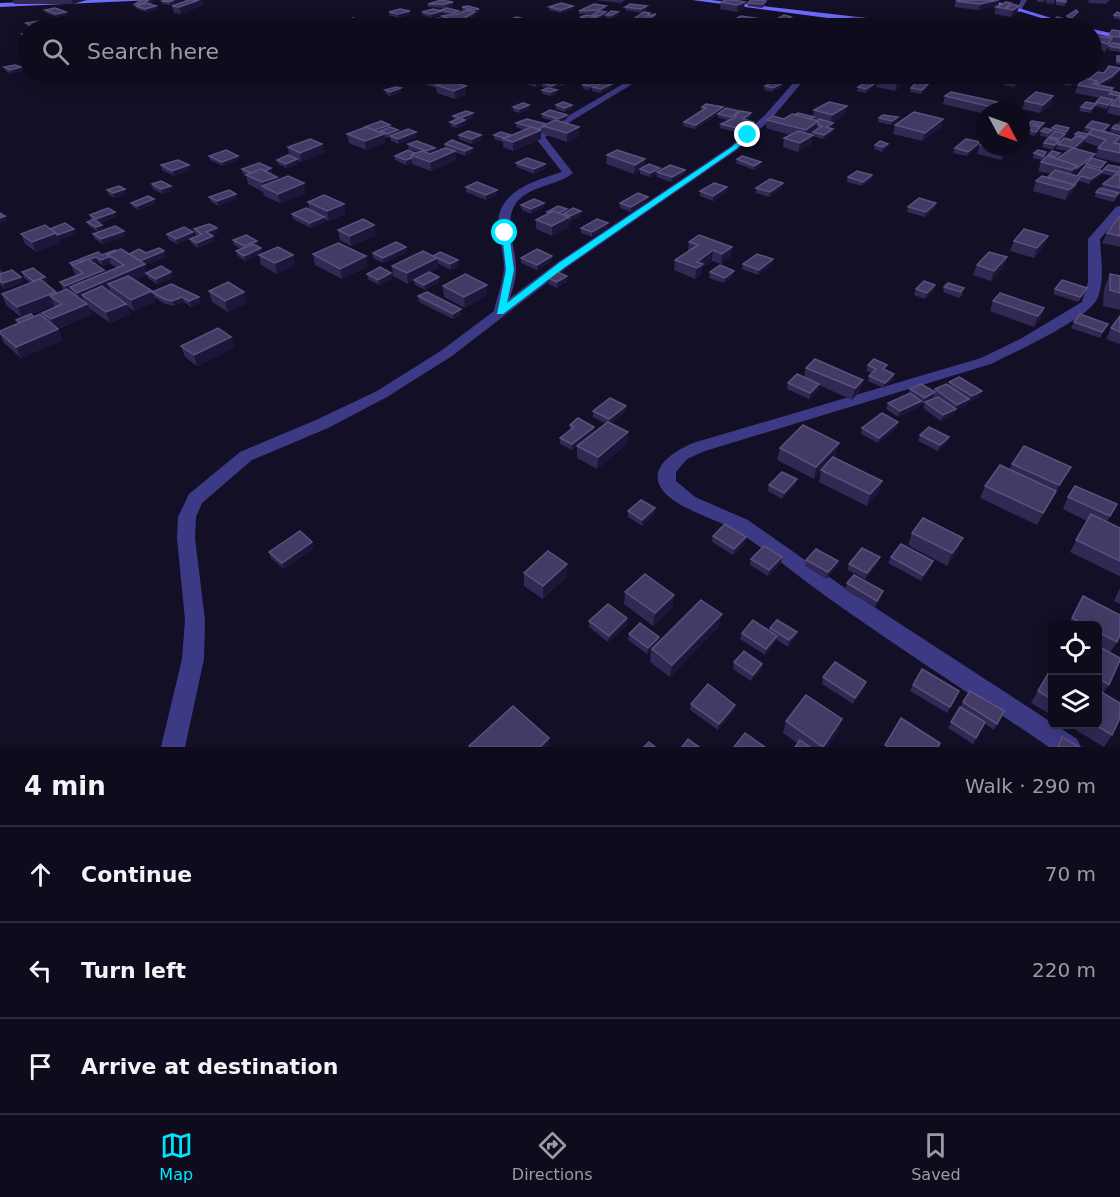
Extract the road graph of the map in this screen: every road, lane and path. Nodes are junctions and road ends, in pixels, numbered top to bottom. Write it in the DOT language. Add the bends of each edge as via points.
graph roads {
  1 [pos="130,0"];
  2 [pos="150,0"];
  3 [pos="695,0"];
  4 [pos="985,0"];
  5 [pos="1024,0"];
  6 [pos="0,5"];
  7 [pos="1018,11"];
  8 [pos="834,18"];
  9 [pos="1044,18"];
  10 [pos="1102,33"];
  11 [pos="1102,37"];
  12 [pos="1119,37"];
  13 [pos="628,84"];
  14 [pos="796,84"];
  15 [pos="1120,209"];
  16 [pos="500,313"];
  17 [pos="173,747"];
  18 [pos="1069,747"];
  1 -- 2 [label="main road"];
  1 -- 6 [label="main road"];
  3 -- 8 [label="main road"];
  4 -- 7 [label="main road"];
  5 -- 7 [label="street"];
  7 -- 9 [label="main road"];
  10 -- 12 [label="main road"];
  11 -- 12 [label="main road"];
  13 -- 16 [label="street" via="539,136 568,173 534,187 509,204 504,218 510,270"];
  14 -- 16 [label="street" via="734,148 609,232"];
  15 -- 18 [label="street" via="1094,239 1091,300 1027,341 986,361 699,447 681,455 667,471 667,483 689,502 741,525"];
  16 -- 17 [label="street" via="447,353 381,394 246,456 195,499 187,517 186,537 195,620 193,659"];
}
